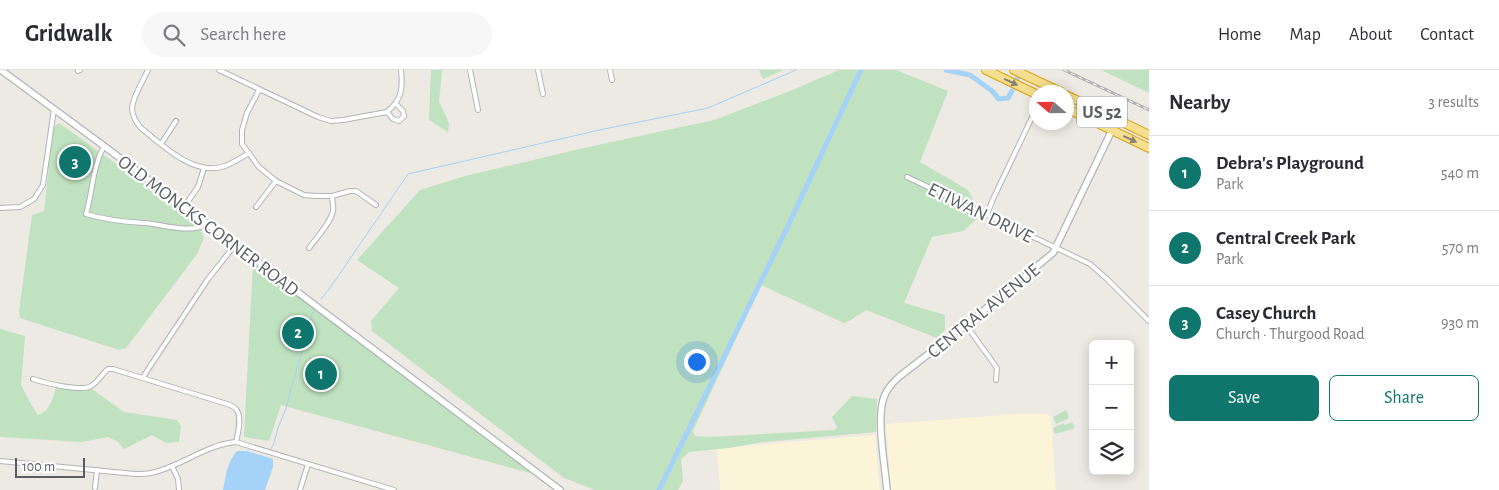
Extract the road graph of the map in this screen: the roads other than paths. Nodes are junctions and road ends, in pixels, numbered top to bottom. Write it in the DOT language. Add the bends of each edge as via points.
graph roads {
  1 [pos="1,70"];
  2 [pos="148,70"];
  3 [pos="219,70"];
  4 [pos="401,70"];
  5 [pos="470,70"];
  6 [pos="538,70"];
  7 [pos="610,70"];
  8 [pos="986,70"];
  9 [pos="1014,70"];
  10 [pos="612,80"];
  11 [pos="1046,85"];
  12 [pos="259,90"];
  13 [pos="1029,91"];
  14 [pos="543,94"];
  15 [pos="1074,99"];
  16 [pos="396,104"];
  17 [pos="1095,108"];
  18 [pos="54,109"];
  19 [pos="478,110"];
  20 [pos="387,112"];
  21 [pos="1074,112"];
  22 [pos="176,121"];
  23 [pos="1029,123"];
  24 [pos="1138,129"];
  25 [pos="1112,130"];
  26 [pos="1149,134"];
  27 [pos="161,144"];
  28 [pos="104,146"];
  29 [pos="1149,148"];
  30 [pos="249,153"];
  31 [pos="204,168"];
  32 [pos="907,177"];
  33 [pos="276,181"];
  34 [pos="332,196"];
  35 [pos="376,205"];
  36 [pos="184,207"];
  37 [pos="256,207"];
  38 [pos="0,208"];
  39 [pos="987,215"];
  40 [pos="207,224"];
  41 [pos="235,246"];
  42 [pos="309,248"];
  43 [pos="1056,248"];
  44 [pos="1149,321"];
  45 [pos="966,325"];
  46 [pos="143,377"];
  47 [pos="33,379"];
  48 [pos="996,380"];
  49 [pos="236,442"];
  50 [pos="0,460"];
  51 [pos="308,464"];
  52 [pos="172,466"];
  53 [pos="97,470"];
  54 [pos="370,483"];
  55 [pos="95,488"];
  56 [pos="179,490"];
  57 [pos="300,490"];
  58 [pos="368,490"];
  59 [pos="394,490"];
  60 [pos="560,490"];
  61 [pos="887,490"];
  1 -- 18 [label="street, OLD MONCKS CORNER ROAD"];
  2 -- 27 [label="street" via="132,108 140,127"];
  3 -- 12 [label="street"];
  4 -- 16 [label="street" via="401,93"];
  5 -- 19 [label="street"];
  6 -- 14 [label="street"];
  7 -- 10 [label="street"];
  8 -- 13 [label="highway, one-way"];
  9 -- 11 [label="highway, US 52"];
  12 -- 20 [label="street" via="331,121"];
  12 -- 30 [label="street" via="242,130 242,144"];
  15 -- 17 [label="highway, US 52"];
  16 -- 20 [label="street"];
  16 -- 20 [label="street" via="403,111 402,120 393,119"];
  17 -- 24 [label="highway, US 52"];
  17 -- 25 [label="highway" via="1108,119"];
  18 -- 28 [label="street, OLD MONCKS CORNER ROAD"];
  18 -- 38 [label="street" via="43,185 34,199 20,207"];
  21 -- 25 [label="highway, US 52"];
  22 -- 27 [label="street"];
  23 -- 39 [label="street"];
  24 -- 25 [label="highway" via="1123,127"];
  24 -- 26 [label="highway, US 52"];
  25 -- 29 [label="highway, US 52, one-way"];
  25 -- 43 [label="street, CENTRAL AVENUE"];
  27 -- 31 [label="street" via="193,166"];
  28 -- 36 [label="street, OLD MONCKS CORNER ROAD"];
  28 -- 40 [label="street" via="94,169 86,214 104,220 184,228 199,228"];
  30 -- 31 [label="street" via="225,166"];
  30 -- 33 [label="street" via="259,167"];
  31 -- 36 [label="street" via="198,187"];
  32 -- 39 [label="street, ETIWAN DRIVE"];
  33 -- 34 [label="street" via="304,195"];
  33 -- 37 [label="street"];
  34 -- 35 [label="street" via="356,191"];
  34 -- 42 [label="street" via="330,220"];
  36 -- 40 [label="street, OLD MONCKS CORNER ROAD"];
  39 -- 43 [label="street, ETIWAN DRIVE"];
  40 -- 41 [label="street, OLD MONCKS CORNER ROAD"];
  41 -- 46 [label="street" via="208,279"];
  41 -- 60 [label="street, OLD MONCKS CORNER ROAD"];
  43 -- 44 [label="street, ETIWAN DRIVE" via="1090,264"];
  43 -- 45 [label="street, CENTRAL AVENUE"];
  45 -- 48 [label="street" via="997,368"];
  45 -- 61 [label="street, CENTRAL AVENUE" via="899,377 884,397 881,422"];
  46 -- 47 [label="street" via="113,369 86,388"];
  46 -- 49 [label="street" via="235,408 239,424"];
  49 -- 51 [label="street"];
  49 -- 52 [label="street" via="211,447"];
  50 -- 53 [label="street"];
  51 -- 54 [label="street"];
  51 -- 57 [label="street"];
  52 -- 53 [label="street" via="150,474"];
  52 -- 56 [label="street"];
  53 -- 55 [label="street"];
  54 -- 58 [label="street"];
  54 -- 59 [label="street"];
}
